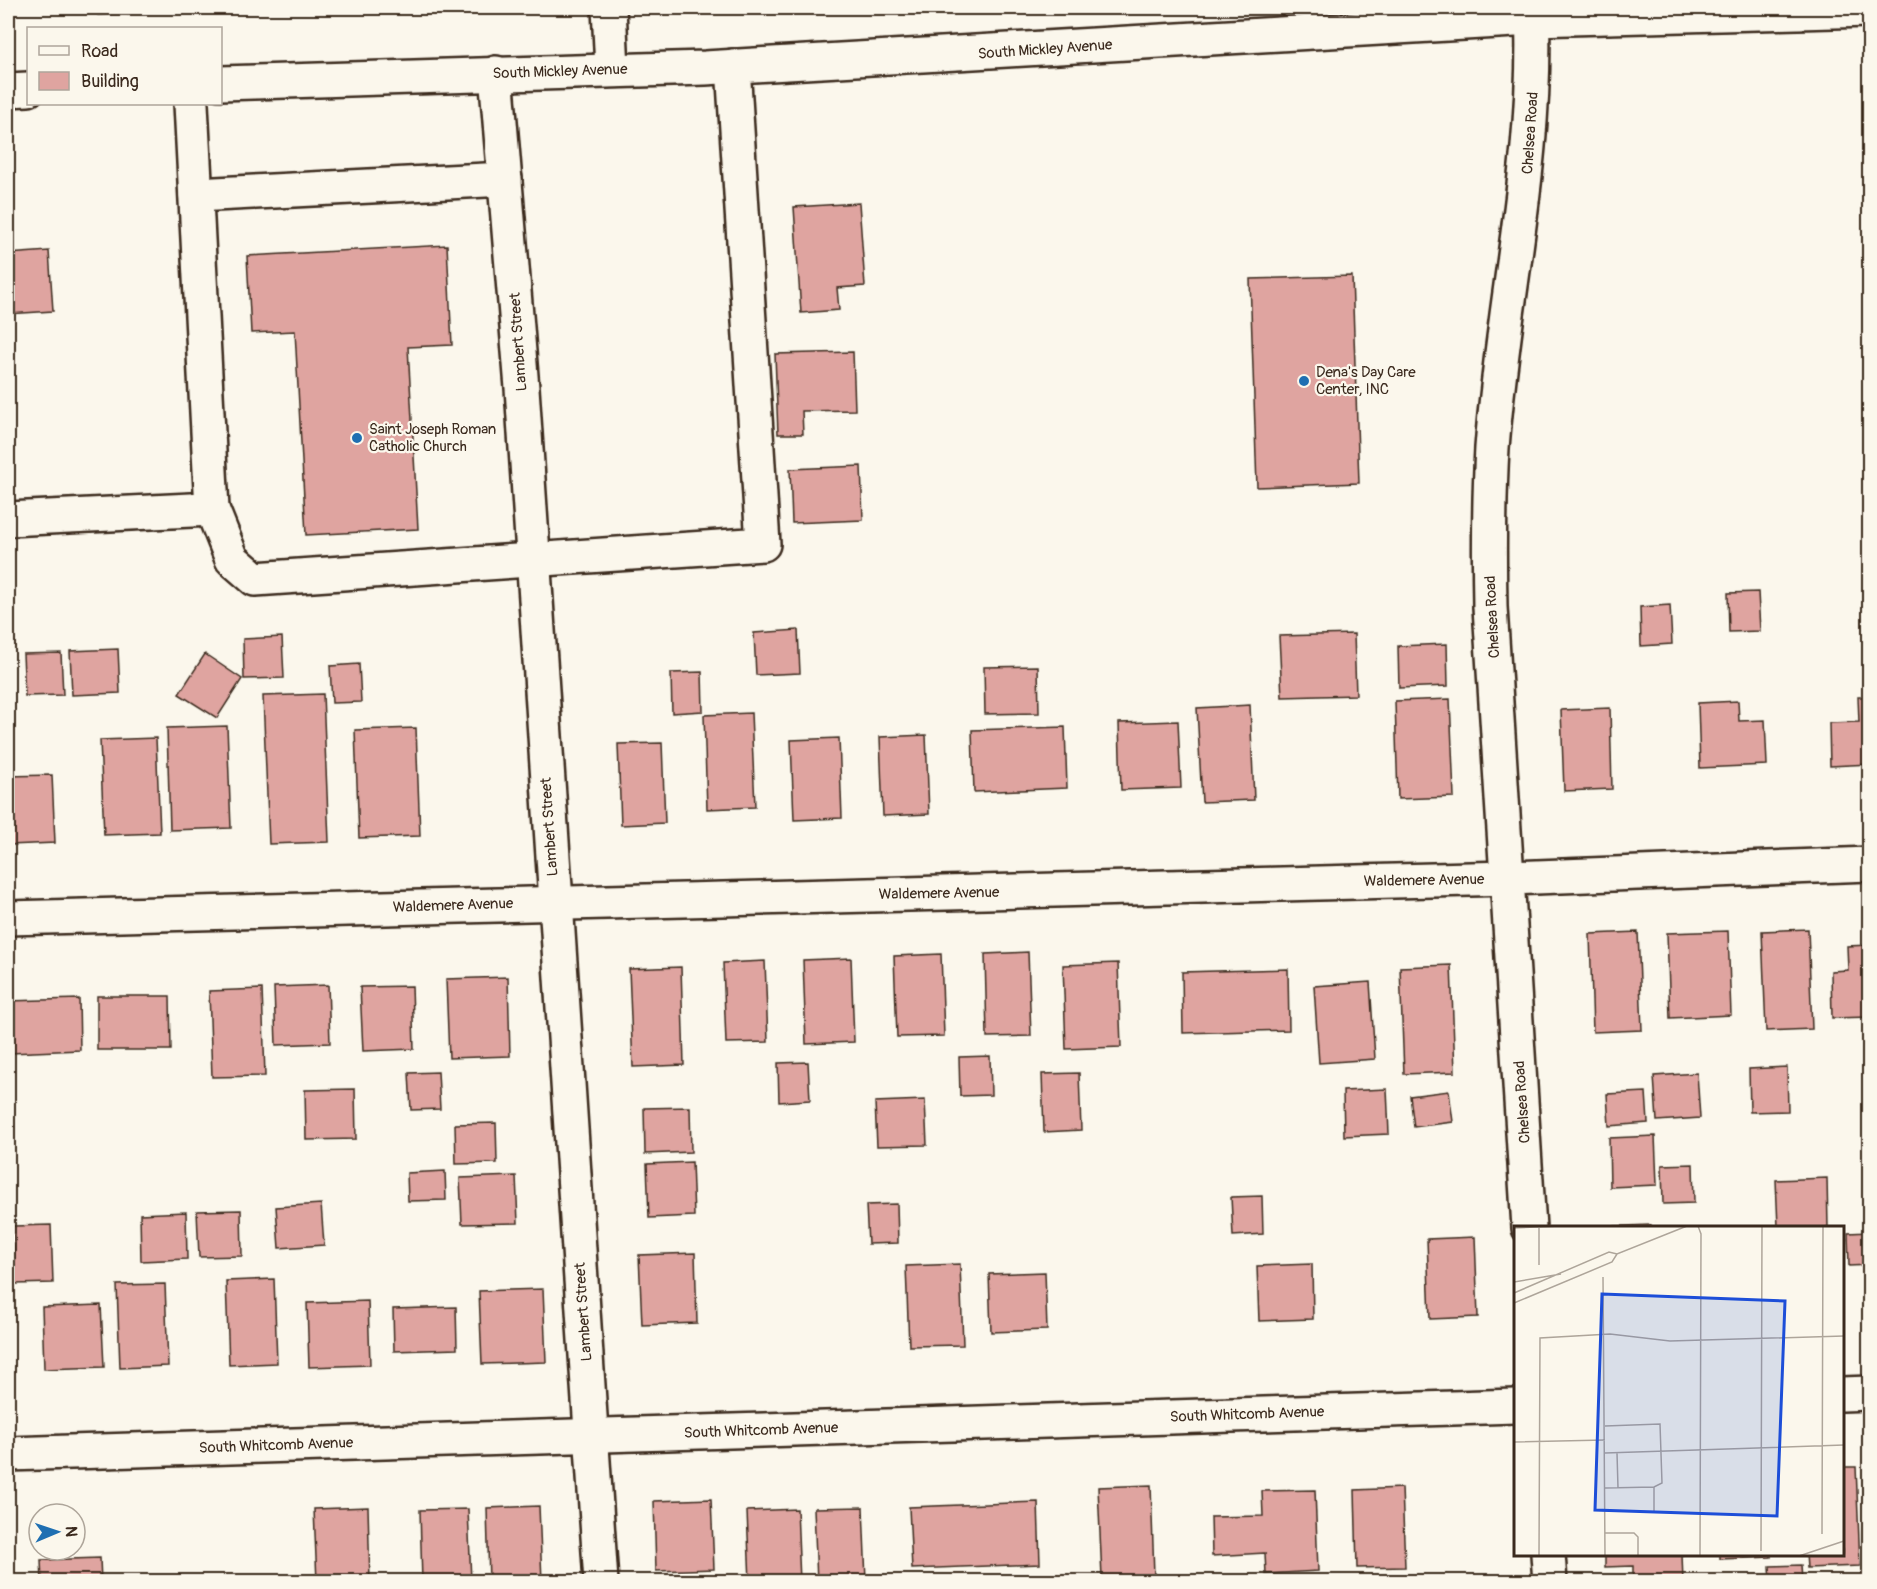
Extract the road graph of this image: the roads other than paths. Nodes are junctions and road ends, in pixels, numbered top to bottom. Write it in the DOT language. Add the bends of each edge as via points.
graph roads {
  1 [pos="609,8"];
  2 [pos="1869,10"];
  3 [pos="1532,13"];
  4 [pos="733,66"];
  5 [pos="612,69"];
  6 [pos="496,73"];
  7 [pos="222,83"];
  8 [pos="27,89"];
  9 [pos="8,90"];
  10 [pos="191,105"];
  11 [pos="505,179"];
  12 [pos="196,195"];
  13 [pos="212,509"];
  14 [pos="8,519"];
  15 [pos="531,562"];
  16 [pos="1869,864"];
  17 [pos="1508,878"];
  18 [pos="554,902"];
  19 [pos="8,918"];
  20 [pos="1529,1226"];
  21 [pos="1869,1393"];
  22 [pos="1844,1394"];
  23 [pos="1514,1407"];
  24 [pos="592,1435"];
  25 [pos="8,1454"];
  26 [pos="1548,1556"];
  27 [pos="601,1581"];
  28 [pos="1550,1581"];
  1 -- 5 [label="street"];
  2 -- 3 [label="street, South Mickley Avenue"];
  3 -- 4 [label="street, South Mickley Avenue"];
  3 -- 17 [label="street, Chelsea Road" via="1533,81 1526,184 1492,446 1489,524 1490,607"];
  4 -- 5 [label="street, South Mickley Avenue"];
  4 -- 15 [label="street" via="763,544"];
  5 -- 6 [label="street, South Mickley Avenue"];
  6 -- 7 [label="street, South Mickley Avenue"];
  6 -- 11 [label="street, Lambert Street"];
  8 -- 9 [label="street"];
  10 -- 12 [label="street"];
  11 -- 12 [label="street"];
  11 -- 15 [label="street, Lambert Street"];
  12 -- 13 [label="street"];
  13 -- 14 [label="street"];
  13 -- 15 [label="street" via="232,559 255,579"];
  15 -- 18 [label="street, Lambert Street"];
  16 -- 17 [label="street, Waldemere Avenue"];
  17 -- 18 [label="street, Waldemere Avenue"];
  17 -- 20 [label="street, Chelsea Road"];
  18 -- 19 [label="street, Waldemere Avenue"];
  18 -- 24 [label="street, Lambert Street"];
  21 -- 22 [label="street"];
  23 -- 24 [label="street, South Whitcomb Avenue"];
  24 -- 25 [label="street, South Whitcomb Avenue"];
  24 -- 27 [label="street, Lambert Street"];
  26 -- 28 [label="street"];
}
